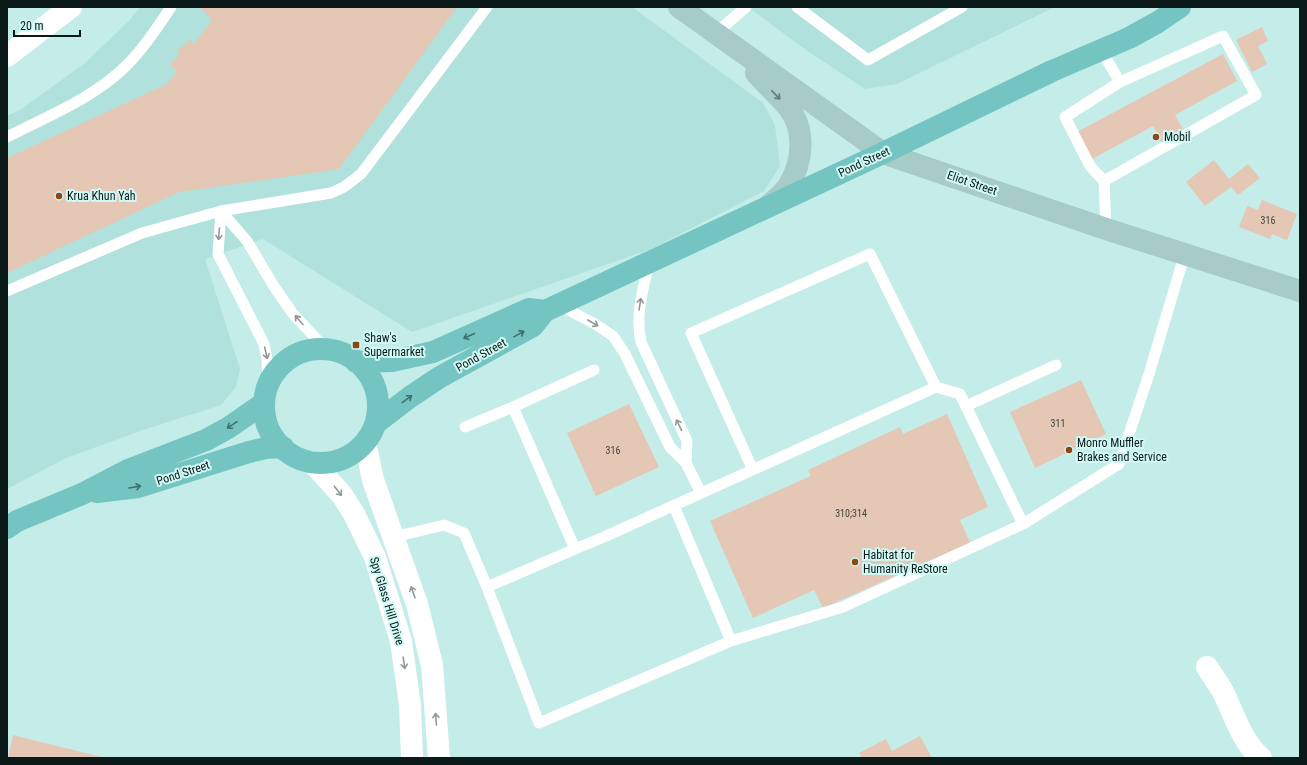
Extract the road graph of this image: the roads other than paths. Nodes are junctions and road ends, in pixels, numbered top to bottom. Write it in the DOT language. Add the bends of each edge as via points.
graph roads {
  1 [pos="70,7"];
  2 [pos="171,7"];
  3 [pos="487,7"];
  4 [pos="678,7"];
  5 [pos="746,7"];
  6 [pos="797,7"];
  7 [pos="962,7"];
  8 [pos="1180,7"];
  9 [pos="716,33"];
  10 [pos="1101,50"];
  11 [pos="744,54"];
  12 [pos="7,56"];
  13 [pos="1120,82"];
  14 [pos="7,137"];
  15 [pos="883,153"];
  16 [pos="1104,181"];
  17 [pos="767,207"];
  18 [pos="221,211"];
  19 [pos="1106,229"];
  20 [pos="1185,253"];
  21 [pos="649,263"];
  22 [pos="7,291"];
  23 [pos="1300,291"];
  24 [pos="552,308"];
  25 [pos="325,348"];
  26 [pos="356,362"];
  27 [pos="1056,365"];
  28 [pos="594,370"];
  29 [pos="936,387"];
  30 [pos="266,393"];
  31 [pos="966,406"];
  32 [pos="514,408"];
  33 [pos="465,426"];
  34 [pos="371,432"];
  35 [pos="282,447"];
  36 [pos="312,462"];
  37 [pos="686,463"];
  38 [pos="752,468"];
  39 [pos="701,493"];
  40 [pos="82,494"];
  41 [pos="674,506"];
  42 [pos="1023,524"];
  43 [pos="7,528"];
  44 [pos="391,529"];
  45 [pos="371,548"];
  46 [pos="575,548"];
  47 [pos="488,587"];
  48 [pos="731,642"];
  49 [pos="1207,667"];
  50 [pos="412,758"];
  51 [pos="439,758"];
  52 [pos="1261,758"];
  1 -- 12 [label="street"];
  2 -- 14 [label="lane" via="152,36 127,66 85,97"];
  3 -- 18 [label="lane" via="353,182 331,193 287,198"];
  4 -- 9 [label="main road, Eliot Street"];
  5 -- 9 [label="lane"];
  6 -- 7 [label="lane" via="868,60"];
  8 -- 10 [label="main road, Pond Street" via="1158,22"];
  9 -- 11 [label="main road, Eliot Street"];
  10 -- 13 [label="lane"];
  10 -- 15 [label="main road, Pond Street"];
  11 -- 15 [label="main road, Eliot Street"];
  11 -- 17 [label="main road, one-way" via="756,73 788,108 797,122 800,136 800,152 795,172 788,186"];
  13 -- 16 [label="lane" via="1065,117 1090,166"];
  13 -- 16 [label="lane" via="1222,36 1256,95"];
  15 -- 17 [label="main road, Pond Street"];
  15 -- 19 [label="main road, Eliot Street"];
  16 -- 19 [label="lane"];
  17 -- 21 [label="main road, Pond Street"];
  18 -- 22 [label="lane" via="137,235"];
  25 -- 18 [label="lane, one-way" via="293,314 247,241"];
  18 -- 30 [label="lane, one-way" via="218,254 264,344 267,359"];
  19 -- 20 [label="main road, Eliot Street"];
  20 -- 23 [label="main road, Eliot Street"];
  20 -- 42 [label="lane" via="1119,464"];
  21 -- 24 [label="main road, Pond Street"];
  37 -- 21 [label="lane, one-way" via="687,441 641,342 637,325"];
  24 -- 26 [label="main road, Pond Street, one-way" via="529,309 433,352 392,361"];
  34 -- 24 [label="main road, Pond Street, one-way" via="410,397 440,377 533,326"];
  24 -- 37 [label="lane, one-way" via="596,324 613,336 625,354 670,447"];
  25 -- 26 [label="main road" via="341,353"];
  25 -- 30 [label="main road" via="308,350 290,357 277,369"];
  26 -- 34 [label="main road" via="369,376 375,390 378,408"];
  27 -- 31 [label="lane"];
  28 -- 32 [label="lane"];
  29 -- 31 [label="lane" via="960,394"];
  29 -- 38 [label="lane"];
  29 -- 38 [label="lane" via="870,254 705,326 691,333"];
  30 -- 35 [label="main road" via="266,418"];
  30 -- 40 [label="main road, Pond Street, one-way" via="228,428 206,440 128,470"];
  31 -- 42 [label="lane"];
  32 -- 33 [label="lane"];
  32 -- 46 [label="lane"];
  34 -- 36 [label="main road" via="348,456 338,460"];
  34 -- 44 [label="street" via="373,480"];
  35 -- 36 [label="main road" via="295,456"];
  40 -- 35 [label="main road, Pond Street, one-way" via="138,487 249,452"];
  36 -- 45 [label="street, Spy Glass Hill Drive, one-way" via="339,492 354,514"];
  37 -- 39 [label="lane"];
  38 -- 39 [label="lane"];
  39 -- 41 [label="lane"];
  40 -- 43 [label="main road, Pond Street" via="17,521"];
  41 -- 46 [label="lane"];
  41 -- 48 [label="lane"];
  42 -- 48 [label="lane" via="843,607"];
  44 -- 45 [label="street"];
  44 -- 47 [label="lane" via="444,525 464,533"];
  51 -- 44 [label="street, one-way" via="432,665 417,604"];
  45 -- 50 [label="street, Spy Glass Hill Drive, one-way" via="401,641 410,705"];
  46 -- 47 [label="lane"];
  47 -- 48 [label="lane" via="539,723"];
  49 -- 52 [label="street" via="1225,695 1240,732 1251,749"];
}
